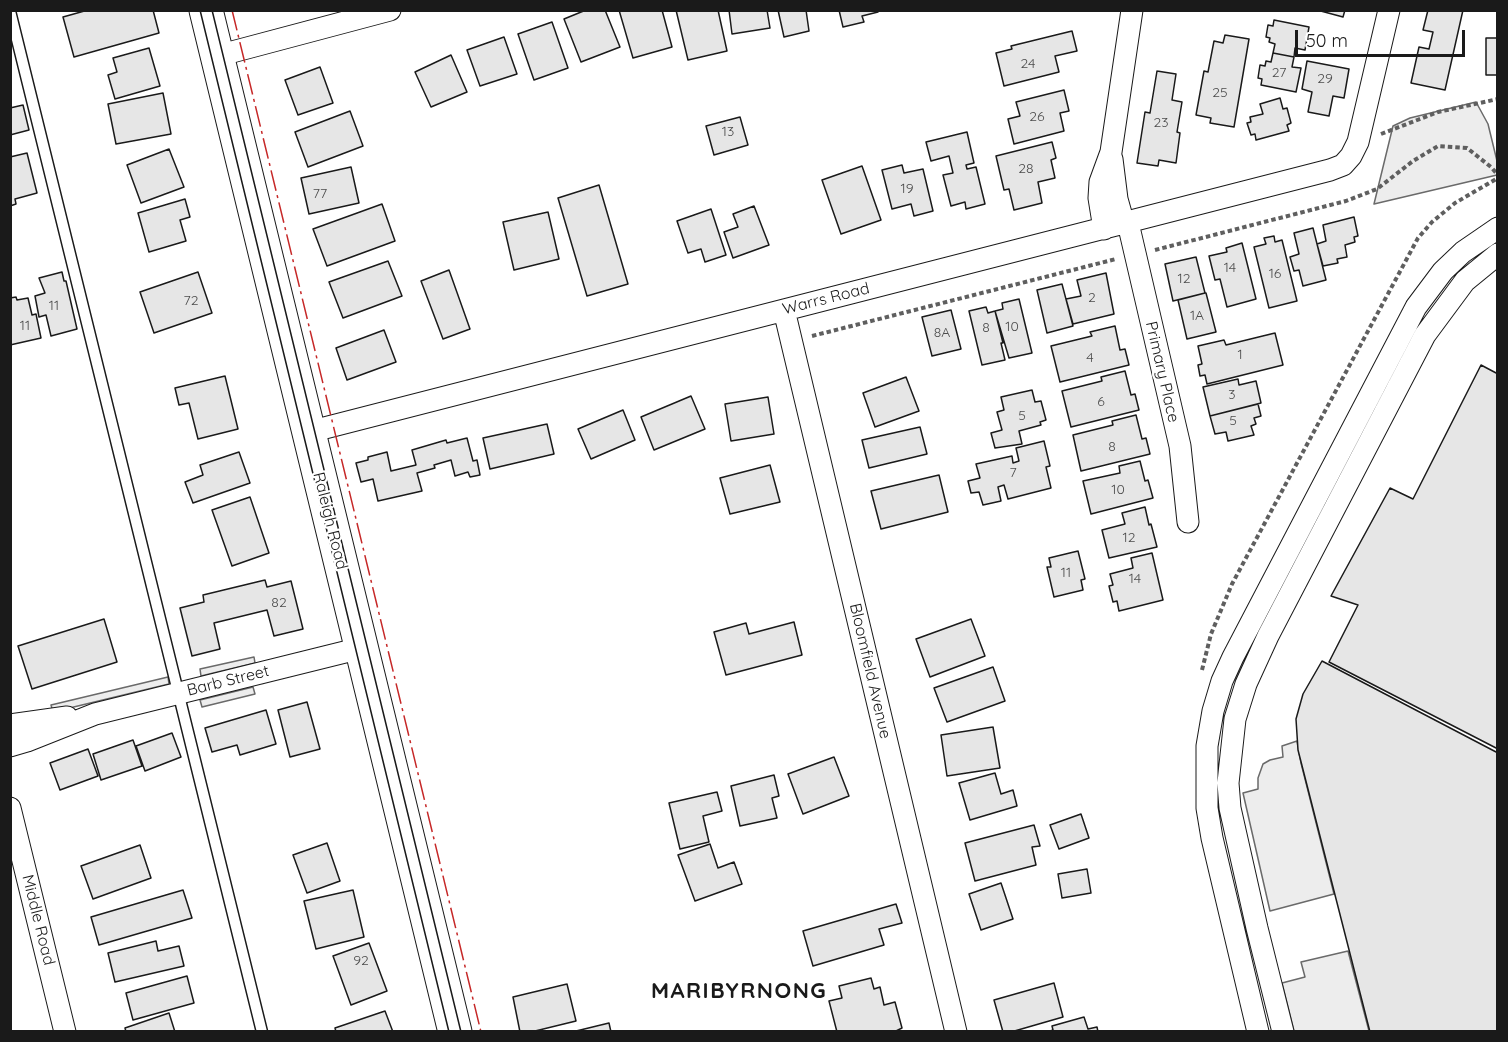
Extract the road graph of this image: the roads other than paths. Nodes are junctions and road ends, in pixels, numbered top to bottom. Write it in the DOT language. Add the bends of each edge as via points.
graph roads {
  1 [pos="206,10"];
  2 [pos="390,10"];
  3 [pos="1132,10"];
  4 [pos="1389,10"];
  5 [pos="10,11"];
  6 [pos="217,56"];
  7 [pos="1118,226"];
  8 [pos="1497,228"];
  9 [pos="1497,254"];
  10 [pos="784,310"];
  11 [pos="309,432"];
  12 [pos="1188,522"];
  13 [pos="361,648"];
  14 [pos="178,693"];
  15 [pos="95,714"];
  16 [pos="10,724"];
  17 [pos="10,746"];
  18 [pos="10,808"];
  19 [pos="1262,947"];
  20 [pos="1240,953"];
  21 [pos="65,1032"];
  22 [pos="262,1032"];
  23 [pos="455,1032"];
  24 [pos="956,1032"];
  25 [pos="1258,1032"];
  26 [pos="1283,1032"];
  1 -- 6 [label="main road, Raleigh Road"];
  2 -- 6 [label="street"];
  3 -- 7 [label="street, Primary Place" via="1112,152 1100,182 1099,198"];
  4 -- 7 [label="street, Warrs Road" via="1358,142 1343,165"];
  5 -- 14 [label="lane"];
  6 -- 11 [label="main road, Raleigh Road"];
  7 -- 10 [label="street, Warrs Road"];
  7 -- 12 [label="street, Primary Place" via="1180,446"];
  8 -- 20 [label="street" via="1443,272 1416,307 1222,681 1207,746 1207,808"];
  9 -- 19 [label="street" via="1465,281 1425,335 1246,684 1235,719 1228,783 1234,834"];
  10 -- 11 [label="street, Warrs Road"];
  10 -- 24 [label="street, Bloomfield Avenue"];
  11 -- 13 [label="main road, Raleigh Road"];
  13 -- 14 [label="street, Barb Street"];
  13 -- 23 [label="main road, Raleigh Road"];
  14 -- 15 [label="street, Barb Street"];
  14 -- 22 [label="lane"];
  15 -- 16 [label="street, Barb Street"];
  15 -- 17 [label="street, Barb Street"];
  18 -- 21 [label="street, Middle Road"];
  19 -- 20 [label="lane"];
  19 -- 26 [label="street"];
  20 -- 25 [label="street"];
}
